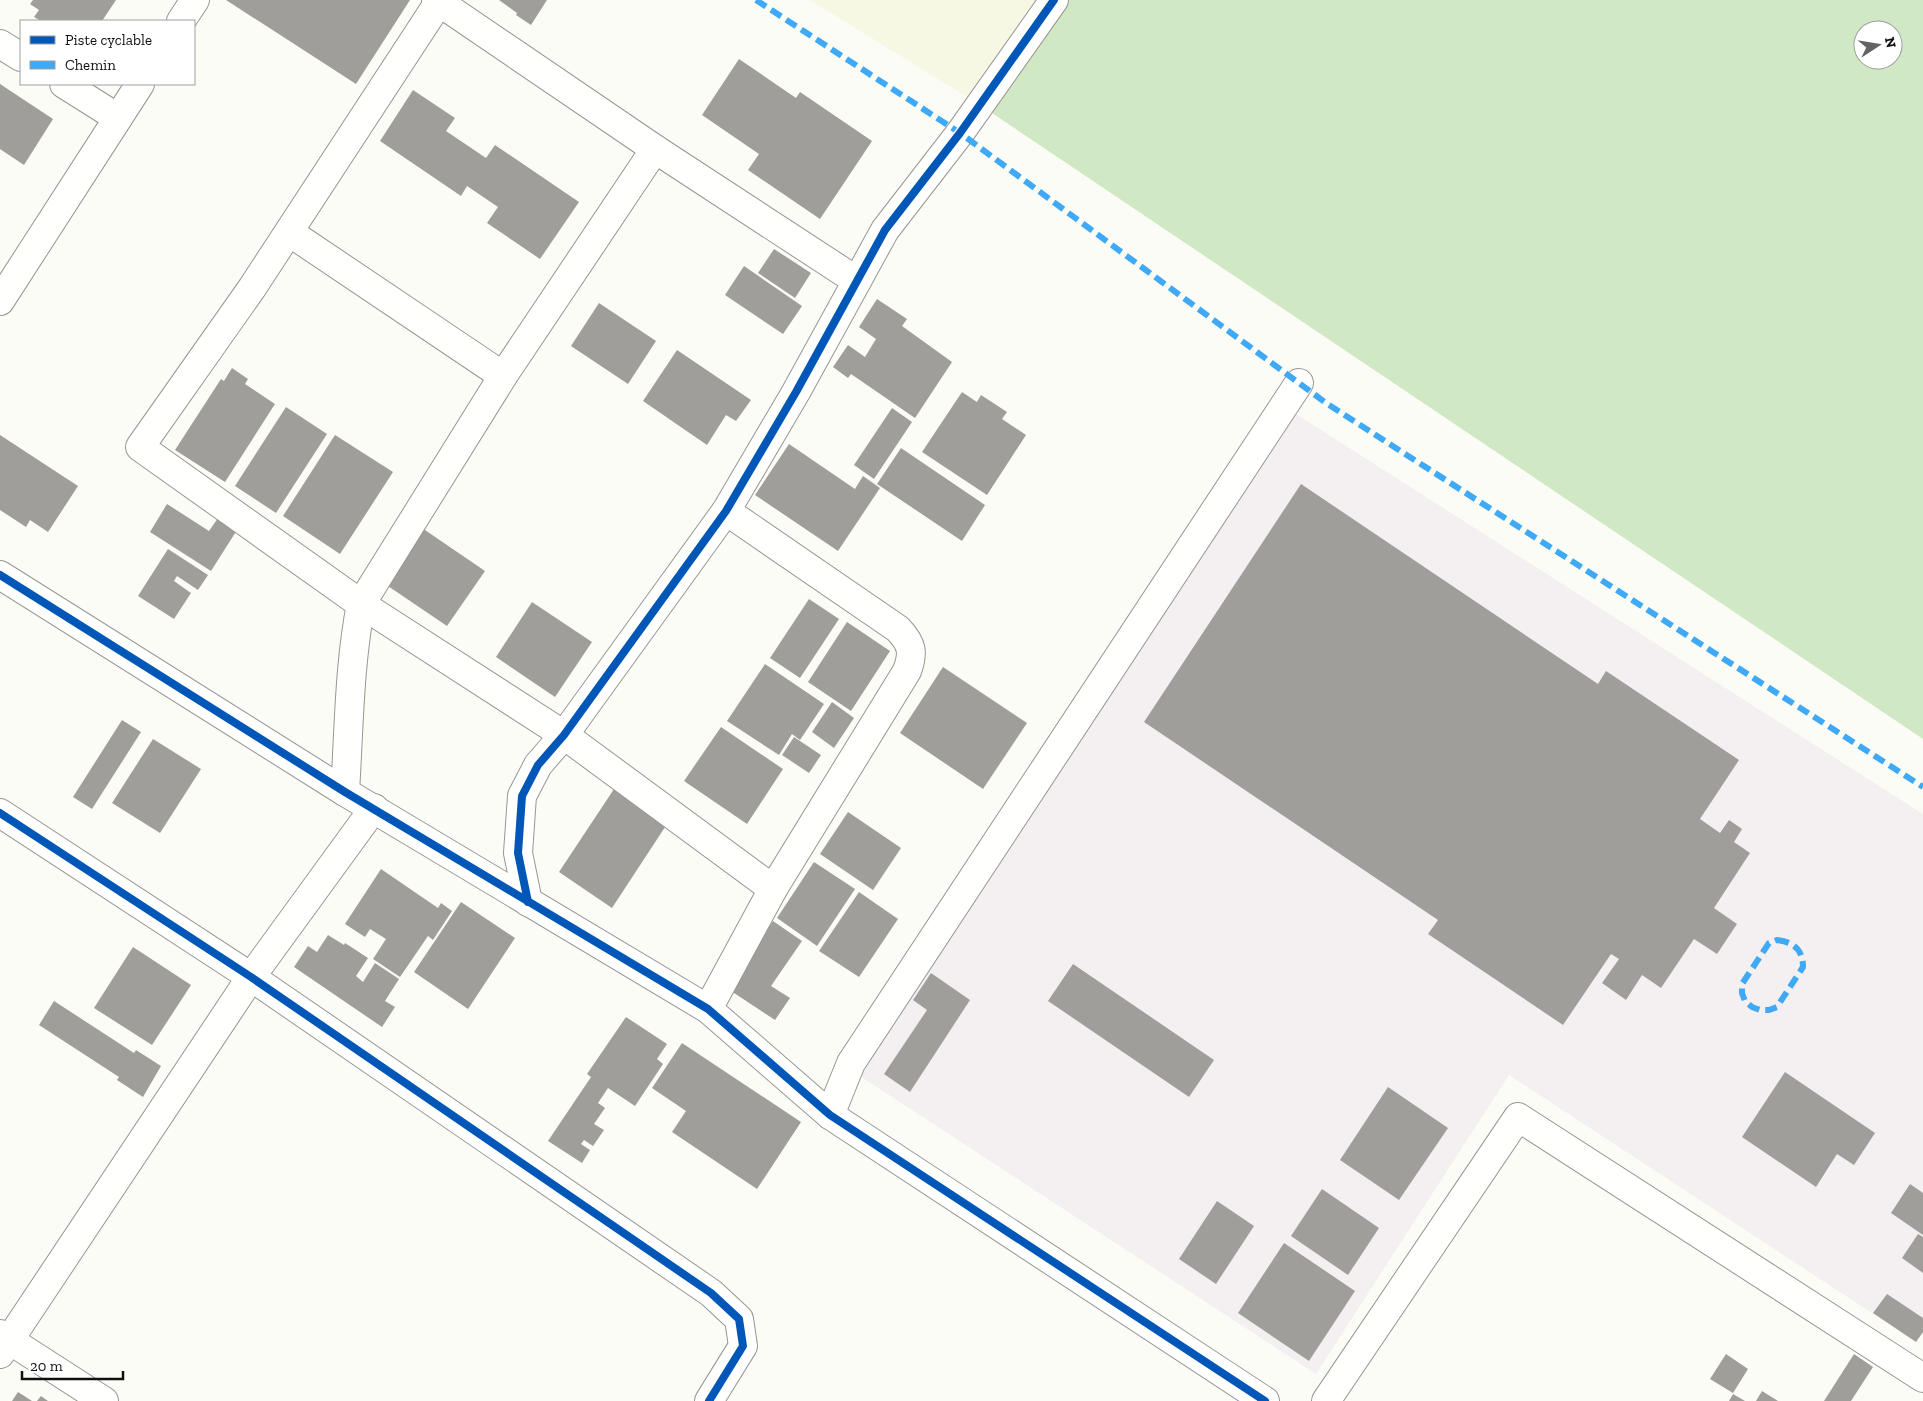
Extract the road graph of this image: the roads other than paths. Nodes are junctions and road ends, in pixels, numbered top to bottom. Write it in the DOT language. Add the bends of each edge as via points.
graph roads {
  1 [pos="195,0"];
  2 [pos="1054,0"];
  3 [pos="437,1"];
  4 [pos="182,20"];
  5 [pos="0,44"];
  6 [pos="20,56"];
  7 [pos="66,85"];
  8 [pos="139,85"];
  9 [pos="118,118"];
  10 [pos="655,149"];
  11 [pos="289,232"];
  12 [pos="857,281"];
  13 [pos="0,301"];
  14 [pos="503,376"];
  15 [pos="1299,383"];
  16 [pos="726,511"];
  17 [pos="0,575"];
  18 [pos="361,604"];
  19 [pos="564,734"];
  20 [pos="345,792"];
  21 [pos="374,808"];
  22 [pos="0,813"];
  23 [pos="773,889"];
  24 [pos="528,902"];
  25 [pos="251,977"];
  26 [pos="708,1009"];
  27 [pos="830,1115"];
  28 [pos="3,1342"];
  29 [pos="1923,1378"];
  30 [pos="104,1401"];
  31 [pos="709,1401"];
  32 [pos="1265,1401"];
  33 [pos="1326,1401"];
  1 -- 4 [label="street"];
  2 -- 12 [label="street" via="960,133 885,230"];
  3 -- 10 [label="street"];
  3 -- 11 [label="street"];
  5 -- 6 [label="street"];
  7 -- 9 [label="street"];
  8 -- 9 [label="street"];
  9 -- 13 [label="street"];
  10 -- 12 [label="street"];
  10 -- 14 [label="street"];
  11 -- 14 [label="street"];
  11 -- 18 [label="street" via="140,447"];
  12 -- 16 [label="street"];
  14 -- 18 [label="street"];
  15 -- 27 [label="street" via="851,1063"];
  16 -- 19 [label="street"];
  16 -- 23 [label="street" via="898,629 908,639 913,656 907,671"];
  17 -- 20 [label="street"];
  18 -- 19 [label="street"];
  18 -- 20 [label="street" via="351,678"];
  19 -- 23 [label="street"];
  19 -- 24 [label="street" via="538,765 522,796 518,853"];
  20 -- 21 [label="street"];
  21 -- 24 [label="street"];
  21 -- 25 [label="street"];
  22 -- 25 [label="street"];
  23 -- 26 [label="street"];
  24 -- 26 [label="street"];
  25 -- 28 [label="street"];
  25 -- 31 [label="street" via="711,1293 739,1318 743,1346"];
  26 -- 27 [label="street"];
  27 -- 32 [label="street"];
  28 -- 30 [label="street"];
  29 -- 33 [label="street" via="1518,1117"];
}
